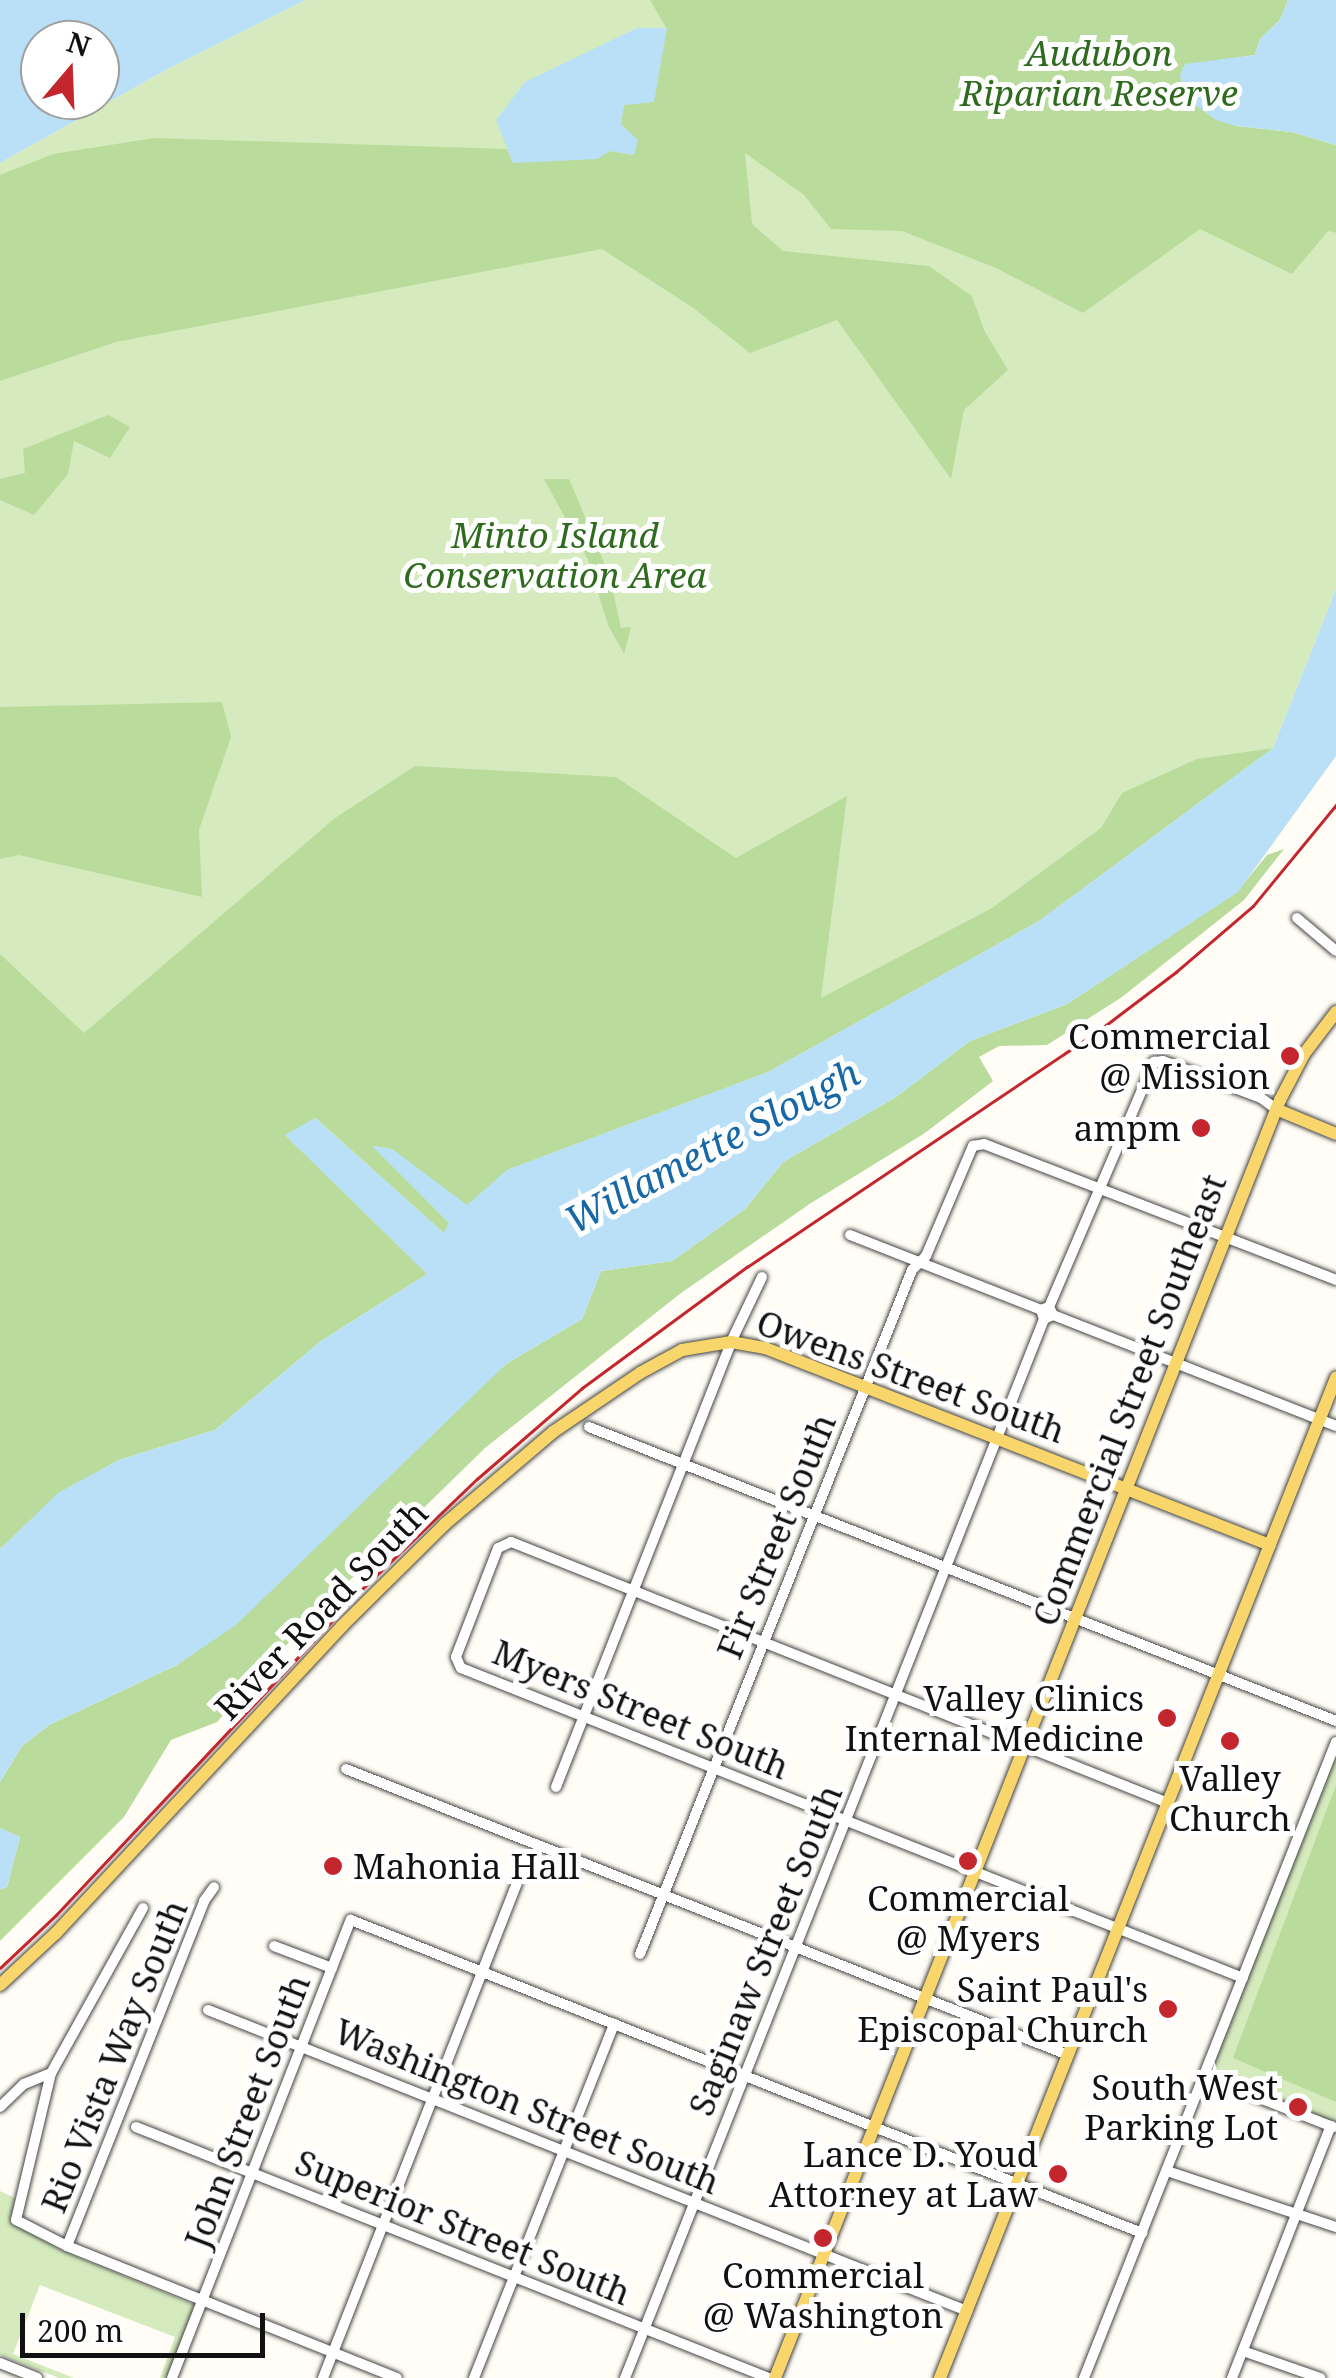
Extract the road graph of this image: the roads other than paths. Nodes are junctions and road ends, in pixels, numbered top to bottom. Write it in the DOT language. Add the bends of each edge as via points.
graph roads {
  1 [pos="1297,918"];
  2 [pos="1336,950"];
  3 [pos="1336,1012"];
  4 [pos="1274,1115"];
  5 [pos="1336,1134"];
  6 [pos="1100,1190"];
  7 [pos="850,1235"];
  8 [pos="1224,1238"];
  9 [pos="919,1262"];
  10 [pos="762,1278"];
  11 [pos="1336,1280"];
  12 [pos="1047,1313"];
  13 [pos="731,1342"];
  14 [pos="1175,1363"];
  15 [pos="1336,1378"];
  16 [pos="865,1386"];
  17 [pos="1320,1420"];
  18 [pos="589,1426"];
  19 [pos="1336,1426"];
  20 [pos="997,1438"];
  21 [pos="683,1462"];
  22 [pos="1126,1489"];
  23 [pos="815,1514"];
  24 [pos="1270,1546"];
  25 [pos="946,1565"];
  26 [pos="632,1590"];
  27 [pos="1077,1618"];
  28 [pos="764,1642"];
  29 [pos="1218,1675"];
  30 [pos="896,1694"];
  31 [pos="583,1717"];
  32 [pos="1336,1721"];
  33 [pos="1336,1742"];
  34 [pos="1026,1745"];
  35 [pos="714,1768"];
  36 [pos="346,1769"];
  37 [pos="556,1787"];
  38 [pos="1168,1803"];
  39 [pos="845,1820"];
  40 [pos="976,1872"];
  41 [pos="518,1883"];
  42 [pos="214,1887"];
  43 [pos="663,1896"];
  44 [pos="144,1908"];
  45 [pos="1119,1929"];
  46 [pos="274,1946"];
  47 [pos="794,1948"];
  48 [pos="640,1954"];
  49 [pos="332,1968"];
  50 [pos="482,1972"];
  51 [pos="1242,1978"];
  52 [pos="0,1985"];
  53 [pos="926,1999"];
  54 [pos="208,2010"];
  55 [pos="614,2024"];
  56 [pos="302,2047"];
  57 [pos="1068,2055"];
  58 [pos="51,2073"];
  59 [pos="744,2075"];
  60 [pos="1204,2076"];
  61 [pos="434,2098"];
  62 [pos="0,2107"];
  63 [pos="875,2127"];
  64 [pos="1333,2127"];
  65 [pos="136,2128"];
  66 [pos="564,2150"];
  67 [pos="1167,2171"];
  68 [pos="252,2173"];
  69 [pos="1018,2184"];
  70 [pos="695,2202"];
  71 [pos="1296,2214"];
  72 [pos="384,2225"];
  73 [pos="1336,2227"];
  74 [pos="1142,2233"];
  75 [pos="67,2246"];
  76 [pos="825,2254"];
  77 [pos="514,2277"];
  78 [pos="203,2301"];
  79 [pos="967,2310"];
  80 [pos="645,2329"];
  81 [pos="1243,2351"];
  82 [pos="334,2352"];
  83 [pos="0,2363"];
  84 [pos="38,2378"];
  85 [pos="172,2378"];
  86 [pos="323,2378"];
  87 [pos="397,2378"];
  88 [pos="474,2378"];
  89 [pos="625,2378"];
  90 [pos="772,2378"];
  91 [pos="940,2378"];
  92 [pos="1084,2378"];
  93 [pos="1232,2378"];
  94 [pos="1320,2378"];
  1 -- 2 [label="street"];
  3 -- 4 [label="main road, Commercial Street Southeast" via="1297,1064"];
  4 -- 5 [label="main road"];
  4 -- 6 [label="street, Saginaw Street South" via="1273,1102 1156,1060"];
  4 -- 8 [label="main road, Commercial Street Southeast"];
  6 -- 8 [label="street"];
  6 -- 9 [label="street, Fir Street South" via="975,1144"];
  6 -- 12 [label="street, Saginaw Street South"];
  7 -- 9 [label="street"];
  8 -- 11 [label="street"];
  8 -- 14 [label="main road, Commercial Street Southeast"];
  9 -- 12 [label="street"];
  9 -- 16 [label="street, Fir Street South"];
  10 -- 13 [label="street"];
  12 -- 14 [label="street"];
  12 -- 20 [label="street, Saginaw Street South"];
  13 -- 16 [label="main road, Owens Street South"];
  13 -- 21 [label="street"];
  13 -- 52 [label="main road, River Road South" via="692,1347 653,1364 553,1432 468,1503"];
  14 -- 17 [label="street"];
  14 -- 22 [label="main road, Commercial Street Southeast"];
  15 -- 17 [label="main road"];
  16 -- 20 [label="main road, Owens Street South"];
  16 -- 23 [label="street, Fir Street South"];
  17 -- 19 [label="street"];
  17 -- 24 [label="main road"];
  18 -- 21 [label="street"];
  20 -- 22 [label="main road, Owens Street South"];
  20 -- 25 [label="street, Saginaw Street South"];
  21 -- 23 [label="street"];
  21 -- 26 [label="street"];
  22 -- 24 [label="main road, Owens Street South"];
  22 -- 27 [label="main road, Commercial Street Southeast"];
  23 -- 25 [label="street"];
  23 -- 28 [label="street, Fir Street South"];
  24 -- 29 [label="main road"];
  25 -- 27 [label="street"];
  25 -- 30 [label="street, Saginaw Street South"];
  26 -- 28 [label="street"];
  26 -- 31 [label="street"];
  26 -- 31 [label="street, Myers Street South" via="505,1542 498,1548 455,1661"];
  27 -- 29 [label="street"];
  27 -- 34 [label="main road, Commercial Street Southeast"];
  28 -- 30 [label="street"];
  28 -- 35 [label="street, Fir Street South"];
  29 -- 32 [label="street"];
  29 -- 38 [label="main road"];
  30 -- 34 [label="street"];
  30 -- 39 [label="street, Saginaw Street South"];
  31 -- 35 [label="street, Myers Street South"];
  31 -- 37 [label="street"];
  33 -- 51 [label="street"];
  34 -- 38 [label="street"];
  34 -- 40 [label="main road, Commercial Street Southeast"];
  35 -- 39 [label="street, Myers Street South"];
  35 -- 43 [label="street, Fir Street South"];
  36 -- 43 [label="street"];
  38 -- 45 [label="main road"];
  39 -- 40 [label="street, Myers Street South"];
  39 -- 47 [label="street, Saginaw Street South"];
  40 -- 45 [label="street, Myers Street South"];
  40 -- 53 [label="main road, Commercial Street Southeast"];
  41 -- 50 [label="street"];
  42 -- 75 [label="street, Rio Vista Way South"];
  43 -- 47 [label="street"];
  43 -- 48 [label="street, Fir Street South"];
  44 -- 58 [label="street"];
  45 -- 51 [label="street, Myers Street South"];
  45 -- 57 [label="main road"];
  46 -- 49 [label="street"];
  47 -- 53 [label="street"];
  47 -- 59 [label="street, Saginaw Street South"];
  49 -- 50 [label="street, John Street South" via="351,1920"];
  49 -- 56 [label="street, John Street South"];
  50 -- 55 [label="street"];
  50 -- 61 [label="street"];
  51 -- 60 [label="street"];
  53 -- 57 [label="street"];
  53 -- 63 [label="main road, Commercial Street Southeast"];
  54 -- 56 [label="street, Washington Street South"];
  55 -- 59 [label="street"];
  55 -- 66 [label="street"];
  56 -- 61 [label="street, Washington Street South"];
  56 -- 68 [label="street, John Street South"];
  57 -- 69 [label="main road"];
  58 -- 62 [label="street" via="24,2084"];
  58 -- 75 [label="street" via="16,2220"];
  59 -- 63 [label="street"];
  59 -- 70 [label="street, Saginaw Street South"];
  60 -- 64 [label="street"];
  60 -- 67 [label="street"];
  61 -- 66 [label="street, Washington Street South"];
  61 -- 72 [label="street"];
  63 -- 69 [label="street"];
  63 -- 76 [label="main road, Commercial Street Southeast"];
  64 -- 71 [label="street"];
  65 -- 68 [label="street, Superior Street South"];
  66 -- 70 [label="street, Washington Street South"];
  66 -- 77 [label="street"];
  67 -- 71 [label="street"];
  67 -- 74 [label="street"];
  68 -- 72 [label="street, Superior Street South"];
  68 -- 78 [label="street, John Street South"];
  69 -- 74 [label="street"];
  69 -- 79 [label="main road"];
  70 -- 76 [label="street, Washington Street South"];
  70 -- 80 [label="street, Saginaw Street South"];
  71 -- 73 [label="street"];
  71 -- 81 [label="street"];
  72 -- 77 [label="street, Superior Street South"];
  72 -- 82 [label="street"];
  74 -- 92 [label="street"];
  75 -- 78 [label="street"];
  76 -- 79 [label="street, Washington Street South"];
  76 -- 90 [label="main road, Commercial Street Southeast"];
  77 -- 80 [label="street, Superior Street South"];
  77 -- 88 [label="street"];
  78 -- 82 [label="street"];
  78 -- 85 [label="street, John Street South"];
  79 -- 91 [label="main road"];
  80 -- 89 [label="street, Saginaw Street South"];
  80 -- 90 [label="street, Superior Street South"];
  81 -- 93 [label="street"];
  81 -- 94 [label="street"];
  82 -- 86 [label="street"];
  82 -- 87 [label="street"];
  83 -- 84 [label="street"];
}
